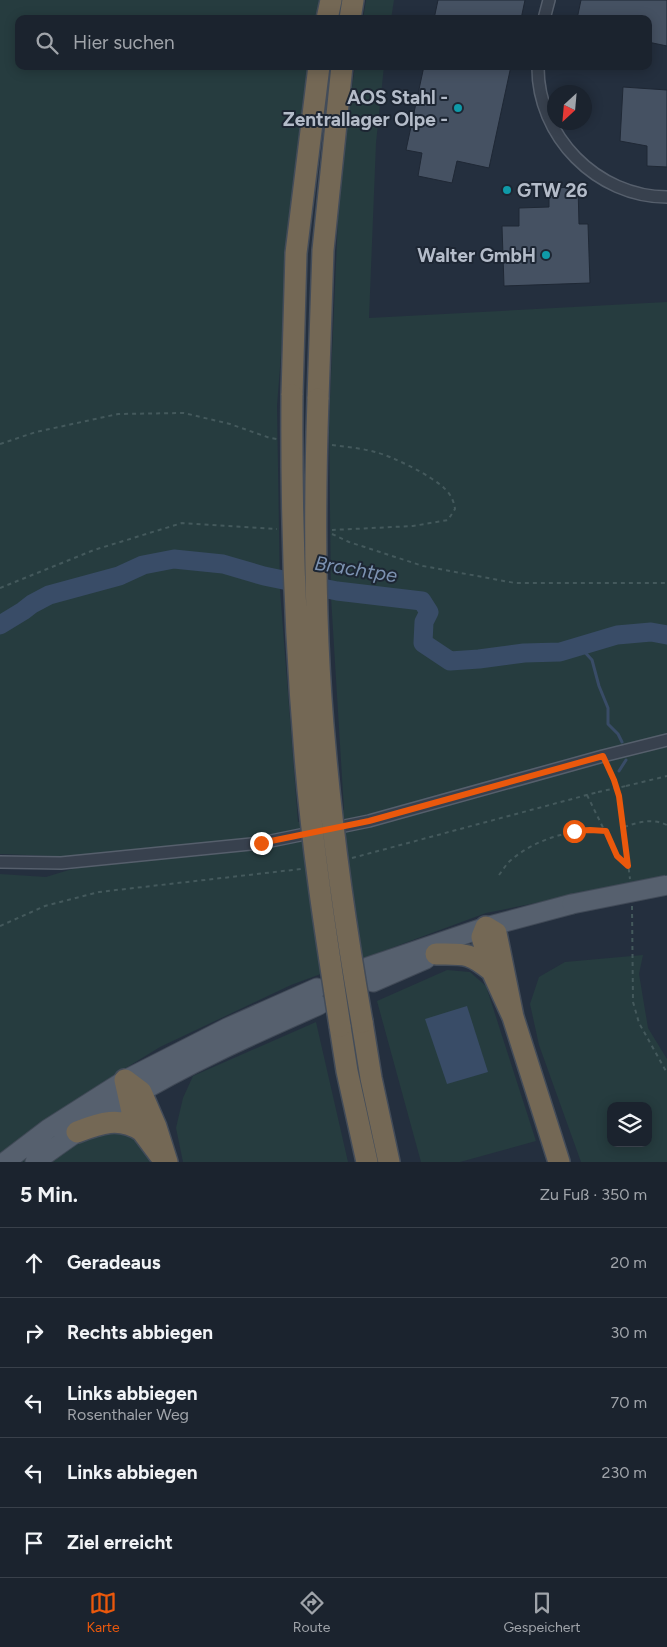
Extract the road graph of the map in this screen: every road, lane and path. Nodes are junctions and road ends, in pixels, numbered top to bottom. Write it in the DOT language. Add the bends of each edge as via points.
graph roads {
  1 [pos="331,0"];
  2 [pos="353,0"];
  3 [pos="549,0"];
  4 [pos="328,15"];
  5 [pos="351,15"];
  6 [pos="545,15"];
  7 [pos="319,70"];
  8 [pos="342,70"];
  9 [pos="538,70"];
  10 [pos="667,197"];
  11 [pos="280,439"];
  12 [pos="0,444"];
  13 [pos="328,445"];
  14 [pos="279,529"];
  15 [pos="667,583"];
  16 [pos="0,588"];
  17 [pos="667,740"];
  18 [pos="603,756"];
  19 [pos="667,776"];
  20 [pos="587,795"];
  21 [pos="667,825"];
  22 [pos="624,827"];
  23 [pos="606,831"];
  24 [pos="351,858"];
  25 [pos="0,862"];
  26 [pos="628,866"];
  27 [pos="304,868"];
  28 [pos="499,875"];
  29 [pos="667,884"];
  30 [pos="631,886"];
  31 [pos="667,894"];
  32 [pos="632,906"];
  33 [pos="573,908"];
  34 [pos="0,926"];
  35 [pos="488,932"];
  36 [pos="436,954"];
  37 [pos="492,971"];
  38 [pos="318,997"];
  39 [pos="513,1017"];
  40 [pos="667,1073"];
  41 [pos="131,1091"];
  42 [pos="142,1131"];
  43 [pos="77,1132"];
  44 [pos="5,1162"];
  45 [pos="35,1162"];
  46 [pos="165,1162"];
  47 [pos="368,1162"];
  48 [pos="389,1162"];
  49 [pos="559,1162"];
  1 -- 4 [label="highway"];
  2 -- 5 [label="highway"];
  3 -- 6 [label="street"];
  7 -- 47 [label="highway, bridge" via="296,253 292,395 294,576 303,738 316,864 347,1071"];
  8 -- 48 [label="highway, bridge" via="323,250 315,479 320,677 324,746 340,884 371,1078"];
  9 -- 10 [label="street" via="543,105 549,120 586,168 612,184 645,195"];
  11 -- 12 [label="path" via="184,413 118,414 36,432"];
  13 -- 15 [label="path" via="375,452 400,462 445,488 454,502 455,509 448,520 413,526 326,530 349,542 423,566 515,583"];
  14 -- 16 [label="path" via="182,523 94,550"];
  17 -- 18 [label="street"];
  18 -- 22 [label="path" via="619,796"];
  18 -- 25 [label="street" via="369,821 261,843 61,863"];
  19 -- 20 [label="path, bridge"];
  20 -- 23 [label="path"];
  20 -- 24 [label="path"];
  21 -- 22 [label="path" via="645,821"];
  22 -- 26 [label="path"];
  23 -- 26 [label="path" via="617,856"];
  23 -- 28 [label="path" via="574,831 536,844 510,860"];
  26 -- 30 [label="path"];
  27 -- 34 [label="path" via="100,892 45,906"];
  29 -- 33 [label="main road, bridge"];
  31 -- 33 [label="main road"];
  32 -- 40 [label="path" via="633,1002 639,1023"];
  33 -- 35 [label="main road"];
  35 -- 36 [label="main road"];
  35 -- 36 [label="main road" via="371,974"];
  35 -- 37 [label="highway"];
  35 -- 39 [label="highway"];
  36 -- 37 [label="highway" via="465,954 478,959"];
  37 -- 39 [label="highway"];
  38 -- 41 [label="main road" via="227,1028"];
  39 -- 49 [label="highway"];
  41 -- 42 [label="highway" via="134,1116"];
  41 -- 43 [label="main road"];
  41 -- 44 [label="main road" via="48,1129"];
  41 -- 46 [label="highway" via="156,1127"];
  42 -- 43 [label="highway" via="126,1123 112,1121"];
  42 -- 46 [label="highway"];
  43 -- 45 [label="main road"];
}
